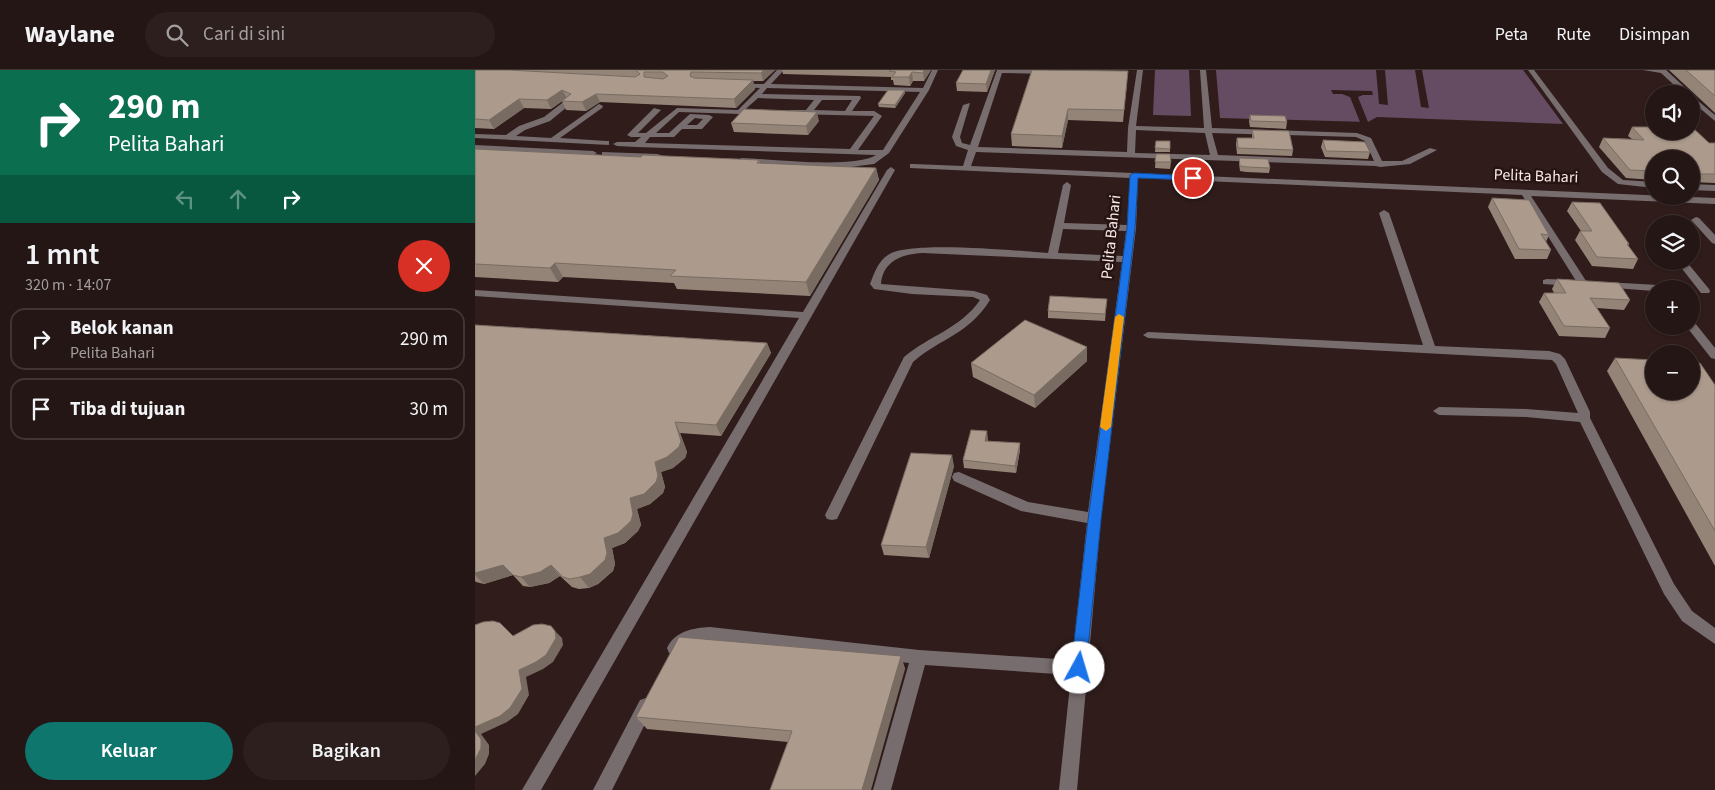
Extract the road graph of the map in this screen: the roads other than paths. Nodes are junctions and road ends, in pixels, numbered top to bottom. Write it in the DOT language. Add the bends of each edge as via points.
graph roads {
  1 [pos="781,70"];
  2 [pos="935,70"];
  3 [pos="1000,70"];
  4 [pos="1203,70"];
  5 [pos="1531,70"];
  6 [pos="1647,70"];
  7 [pos="1662,70"];
  8 [pos="1058,72"];
  9 [pos="1137,72"];
  10 [pos="727,84"];
  11 [pos="1678,85"];
  12 [pos="766,86"];
  13 [pos="925,90"];
  14 [pos="758,96"];
  15 [pos="820,98"];
  16 [pos="569,102"];
  17 [pos="967,105"];
  18 [pos="1700,105"];
  19 [pos="599,106"];
  20 [pos="657,110"];
  21 [pos="740,112"];
  22 [pos="750,112"];
  23 [pos="789,112"];
  24 [pos="808,112"];
  25 [pos="847,113"];
  26 [pos="1715,118"];
  27 [pos="681,128"];
  28 [pos="1132,128"];
  29 [pos="1208,131"];
  30 [pos="475,136"];
  31 [pos="645,136"];
  32 [pos="509,137"];
  33 [pos="553,140"];
  34 [pos="606,143"];
  35 [pos="617,144"];
  36 [pos="637,145"];
  37 [pos="475,147"];
  38 [pos="751,149"];
  39 [pos="972,149"];
  40 [pos="1433,150"];
  41 [pos="852,152"];
  42 [pos="885,153"];
  43 [pos="593,154"];
  44 [pos="605,154"];
  45 [pos="1131,155"];
  46 [pos="663,156"];
  47 [pos="1215,158"];
  48 [pos="732,159"];
  49 [pos="742,160"];
  50 [pos="1380,164"];
  51 [pos="913,166"];
  52 [pos="966,169"];
  53 [pos="891,170"];
  54 [pos="1134,175"];
  55 [pos="1645,184"];
  56 [pos="1067,186"];
  57 [pos="1700,187"];
  58 [pos="1715,188"];
  59 [pos="1525,193"];
  60 [pos="1715,201"];
  61 [pos="1384,213"];
  62 [pos="1700,224"];
  63 [pos="1059,226"];
  64 [pos="1131,228"];
  65 [pos="1715,241"];
  66 [pos="1052,256"];
  67 [pos="1127,259"];
  68 [pos="1690,270"];
  69 [pos="1547,282"];
  70 [pos="1583,284"];
  71 [pos="1645,287"];
  72 [pos="1710,291"];
  73 [pos="475,293"];
  74 [pos="807,315"];
  75 [pos="1148,334"];
  76 [pos="1698,335"];
  77 [pos="1430,348"];
  78 [pos="1715,355"];
  79 [pos="1439,411"];
  80 [pos="1584,418"];
  81 [pos="959,478"];
  82 [pos="832,514"];
  83 [pos="1094,520"];
  84 [pos="1715,637"];
  85 [pos="919,657"];
  86 [pos="667,664"];
  87 [pos="1079,668"];
  88 [pos="655,689"];
  89 [pos="531,790"];
  90 [pos="602,790"];
  91 [pos="882,790"];
  92 [pos="1068,790"];
  1 -- 12 [label="lane"];
  2 -- 13 [label="lane"];
  3 -- 8 [label="lane"];
  3 -- 39 [label="lane"];
  4 -- 29 [label="lane"];
  5 -- 55 [label="lane" via="1605,170 1621,182"];
  6 -- 7 [label="lane"];
  7 -- 11 [label="lane"];
  9 -- 28 [label="lane"];
  10 -- 12 [label="lane"];
  12 -- 13 [label="lane"];
  12 -- 14 [label="lane"];
  13 -- 42 [label="lane"];
  14 -- 15 [label="lane"];
  14 -- 21 [label="lane"];
  15 -- 24 [label="lane"];
  15 -- 25 [label="lane" via="857,98"];
  16 -- 32 [label="lane" via="547,119 522,128"];
  17 -- 39 [label="lane" via="956,137 959,144"];
  18 -- 26 [label="lane"];
  19 -- 33 [label="lane"];
  20 -- 31 [label="lane" via="631,135"];
  21 -- 22 [label="lane"];
  21 -- 31 [label="lane" via="677,110"];
  23 -- 24 [label="lane"];
  24 -- 25 [label="lane"];
  25 -- 41 [label="lane" via="874,113 878,116"];
  27 -- 31 [label="lane" via="668,136"];
  28 -- 29 [label="lane"];
  28 -- 45 [label="lane"];
  29 -- 47 [label="lane"];
  29 -- 50 [label="lane" via="1357,135 1368,140"];
  30 -- 32 [label="lane"];
  31 -- 36 [label="lane"];
  32 -- 33 [label="lane"];
  33 -- 34 [label="lane"];
  35 -- 36 [label="lane"];
  36 -- 38 [label="lane"];
  37 -- 43 [label="lane"];
  38 -- 41 [label="lane"];
  38 -- 49 [label="lane"];
  39 -- 45 [label="lane"];
  39 -- 52 [label="lane"];
  40 -- 50 [label="lane" via="1420,154 1407,164"];
  41 -- 42 [label="lane"];
  42 -- 49 [label="lane" via="871,162 850,165"];
  44 -- 46 [label="lane"];
  45 -- 47 [label="lane"];
  47 -- 50 [label="lane"];
  48 -- 49 [label="lane"];
  51 -- 52 [label="lane"];
  52 -- 54 [label="lane"];
  53 -- 74 [label="lane"];
  54 -- 59 [label="lane, Pelita Bahari"];
  54 -- 64 [label="lane, Pelita Bahari"];
  56 -- 63 [label="lane"];
  57 -- 58 [label="lane"];
  59 -- 60 [label="lane, Pelita Bahari"];
  59 -- 70 [label="lane"];
  61 -- 77 [label="lane"];
  62 -- 65 [label="lane"];
  63 -- 64 [label="lane"];
  63 -- 66 [label="lane"];
  64 -- 67 [label="lane, Pelita Bahari"];
  66 -- 67 [label="lane"];
  66 -- 82 [label="lane" via="923,250 902,251 887,259 879,272 877,287 974,294 985,300 974,317 957,331 918,350 908,360"];
  67 -- 83 [label="lane, Pelita Bahari"];
  68 -- 72 [label="lane"];
  69 -- 70 [label="lane"];
  70 -- 71 [label="lane"];
  73 -- 74 [label="lane"];
  74 -- 89 [label="lane"];
  75 -- 77 [label="lane"];
  76 -- 78 [label="lane"];
  77 -- 80 [label="lane" via="1556,357 1564,368"];
  79 -- 80 [label="lane"];
  80 -- 84 [label="lane" via="1669,589 1687,616"];
  81 -- 83 [label="lane" via="1026,507"];
  83 -- 87 [label="lane, Pelita Bahari"];
  85 -- 86 [label="lane" via="710,634 685,638"];
  85 -- 87 [label="lane"];
  85 -- 91 [label="lane"];
  87 -- 92 [label="lane, Pelita Bahari"];
  88 -- 90 [label="lane"];
}
